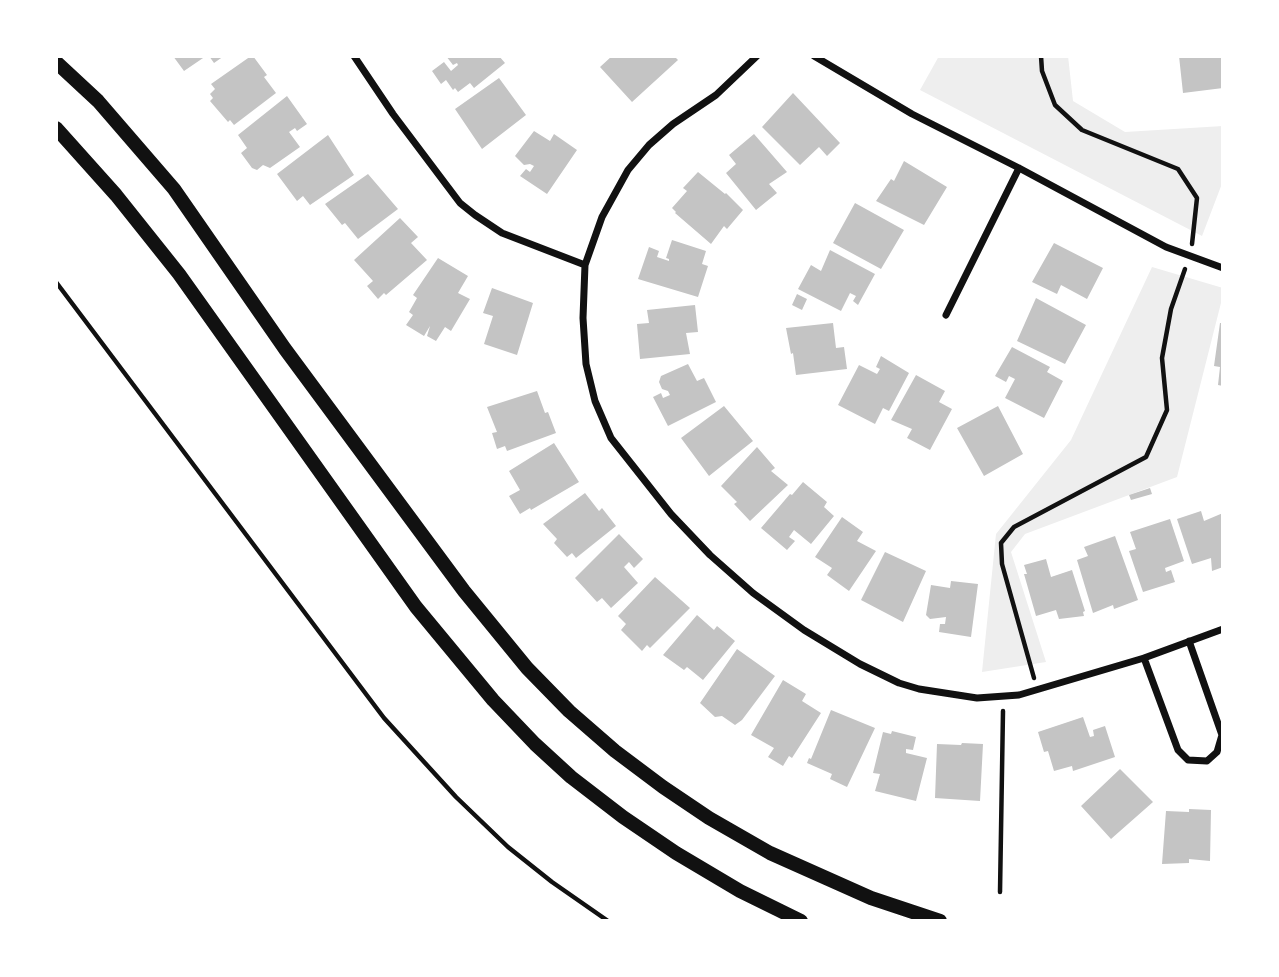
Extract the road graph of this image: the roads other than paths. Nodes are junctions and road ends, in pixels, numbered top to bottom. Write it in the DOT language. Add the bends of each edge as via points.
graph roads {
  1 [pos="354,56"];
  2 [pos="757,56"];
  3 [pos="814,56"];
  4 [pos="56,62"];
  5 [pos="56,128"];
  6 [pos="1019,167"];
  7 [pos="584,265"];
  8 [pos="1223,268"];
  9 [pos="946,315"];
  10 [pos="1223,629"];
  11 [pos="1189,641"];
  12 [pos="1144,658"];
  13 [pos="801,921"];
  14 [pos="940,921"];
  1 -- 7 [label="street" via="460,203 502,233"];
  2 -- 7 [label="street" via="716,95 649,145 628,170 602,217"];
  3 -- 6 [label="street" via="912,114"];
  4 -- 14 [label="main road" via="98,101 174,189 285,349 464,591 527,668 569,710 663,787 770,853 870,898"];
  5 -- 13 [label="main road" via="179,274 416,607 534,744 623,817 676,853"];
  6 -- 8 [label="street" via="1166,247"];
  6 -- 9 [label="street"];
  7 -- 12 [label="street" via="586,364 611,438 710,555 804,630 899,683 952,696 1019,695"];
  10 -- 11 [label="street"];
  11 -- 12 [label="street"];
  11 -- 12 [label="street" via="1222,735 1217,752 1207,761 1188,760 1178,750"];
}
